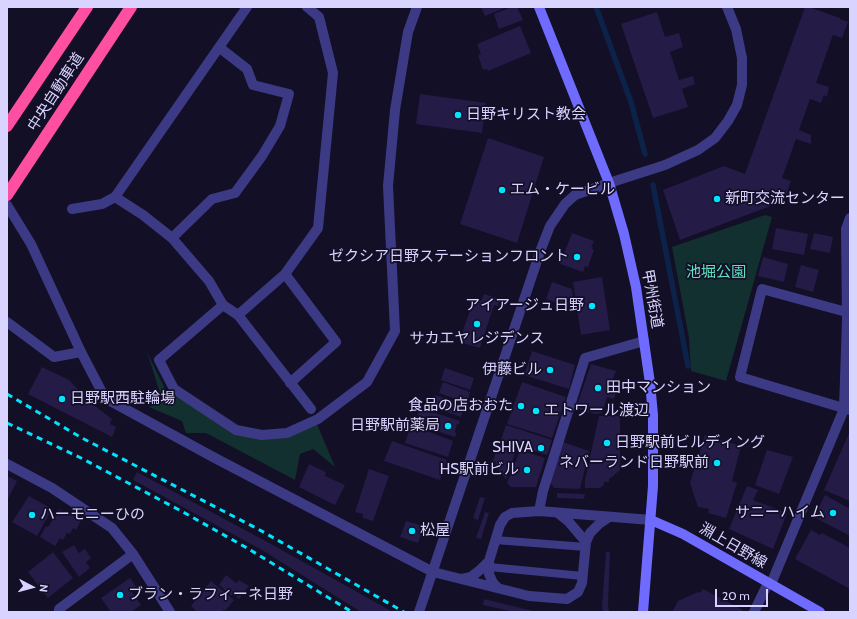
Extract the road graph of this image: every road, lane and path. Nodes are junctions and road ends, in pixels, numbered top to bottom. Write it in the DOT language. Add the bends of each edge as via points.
graph roads {
  1 [pos="87,7"];
  2 [pos="131,7"];
  3 [pos="247,7"];
  4 [pos="307,7"];
  5 [pos="417,7"];
  6 [pos="539,7"];
  7 [pos="727,7"];
  8 [pos="220,48"];
  9 [pos="10,121"];
  10 [pos="609,183"];
  11 [pos="7,195"];
  12 [pos="115,197"];
  13 [pos="7,205"];
  14 [pos="72,208"];
  15 [pos="850,218"];
  16 [pos="172,238"];
  17 [pos="285,274"];
  18 [pos="223,304"];
  19 [pos="849,313"];
  20 [pos="238,315"];
  21 [pos="7,322"];
  22 [pos="644,341"];
  23 [pos="81,352"];
  24 [pos="290,383"];
  25 [pos="311,409"];
  26 [pos="847,410"];
  27 [pos="7,464"];
  28 [pos="539,511"];
  29 [pos="558,513"];
  30 [pos="609,517"];
  31 [pos="651,520"];
  32 [pos="495,540"];
  33 [pos="586,544"];
  34 [pos="133,554"];
  35 [pos="489,564"];
  36 [pos="433,572"];
  37 [pos="583,576"];
  38 [pos="462,579"];
  39 [pos="770,584"];
  40 [pos="498,588"];
  41 [pos="59,612"];
  42 [pos="170,612"];
  43 [pos="419,612"];
  44 [pos="643,612"];
  45 [pos="754,612"];
  46 [pos="820,612"];
  1 -- 9 [label="highway, 中央自動車道"];
  2 -- 11 [label="highway, 中央自動車道"];
  3 -- 8 [label="street"];
  4 -- 17 [label="street" via="319,17 333,73 318,228"];
  5 -- 18 [label="street" via="408,32 395,110 388,186 395,331 367,382 318,419 287,432 262,435 236,430 174,389 159,360"];
  6 -- 10 [label="main road, 甲州街道"];
  7 -- 10 [label="street" via="736,29 742,58 742,85 737,105 728,121 715,138 698,150 665,165"];
  8 -- 12 [label="street"];
  8 -- 16 [label="street" via="247,69 253,85 289,94 280,126 235,193 212,199"];
  10 -- 22 [label="main road, 甲州街道" via="636,287"];
  10 -- 36 [label="street" via="575,196 565,204 550,226"];
  12 -- 14 [label="street" via="102,204"];
  12 -- 16 [label="street"];
  13 -- 23 [label="street" via="31,244"];
  15 -- 19 [label="street" via="846,229"];
  16 -- 18 [label="street" via="209,281"];
  17 -- 20 [label="street"];
  17 -- 24 [label="street" via="336,342"];
  18 -- 20 [label="street"];
  19 -- 26 [label="street"];
  19 -- 26 [label="street" via="762,289 740,378"];
  20 -- 24 [label="street"];
  21 -- 23 [label="street" via="54,357"];
  22 -- 28 [label="street" via="585,358"];
  22 -- 31 [label="main road, 甲州街道" via="653,415"];
  23 -- 36 [label="street" via="105,398"];
  24 -- 25 [label="street"];
  26 -- 39 [label="street"];
  27 -- 34 [label="street" via="52,488 112,528"];
  28 -- 29 [label="street"];
  28 -- 32 [label="street" via="512,513 504,517"];
  29 -- 30 [label="street"];
  29 -- 33 [label="street" via="568,521"];
  30 -- 31 [label="street"];
  30 -- 33 [label="street" via="590,533"];
  31 -- 39 [label="main road, 淵上日野線" via="683,534"];
  31 -- 44 [label="main road, 甲州街道"];
  32 -- 33 [label="lane"];
  32 -- 35 [label="street"];
  33 -- 37 [label="street"];
  34 -- 41 [label="street" via="58,609"];
  34 -- 42 [label="street"];
  35 -- 37 [label="lane"];
  35 -- 38 [label="street" via="471,577"];
  35 -- 40 [label="street" via="489,574"];
  36 -- 38 [label="street"];
  36 -- 43 [label="street"];
  37 -- 40 [label="street" via="578,592 567,599 529,596"];
  38 -- 40 [label="street"];
  39 -- 45 [label="street"];
  39 -- 46 [label="main road, 淵上日野線"];
}
